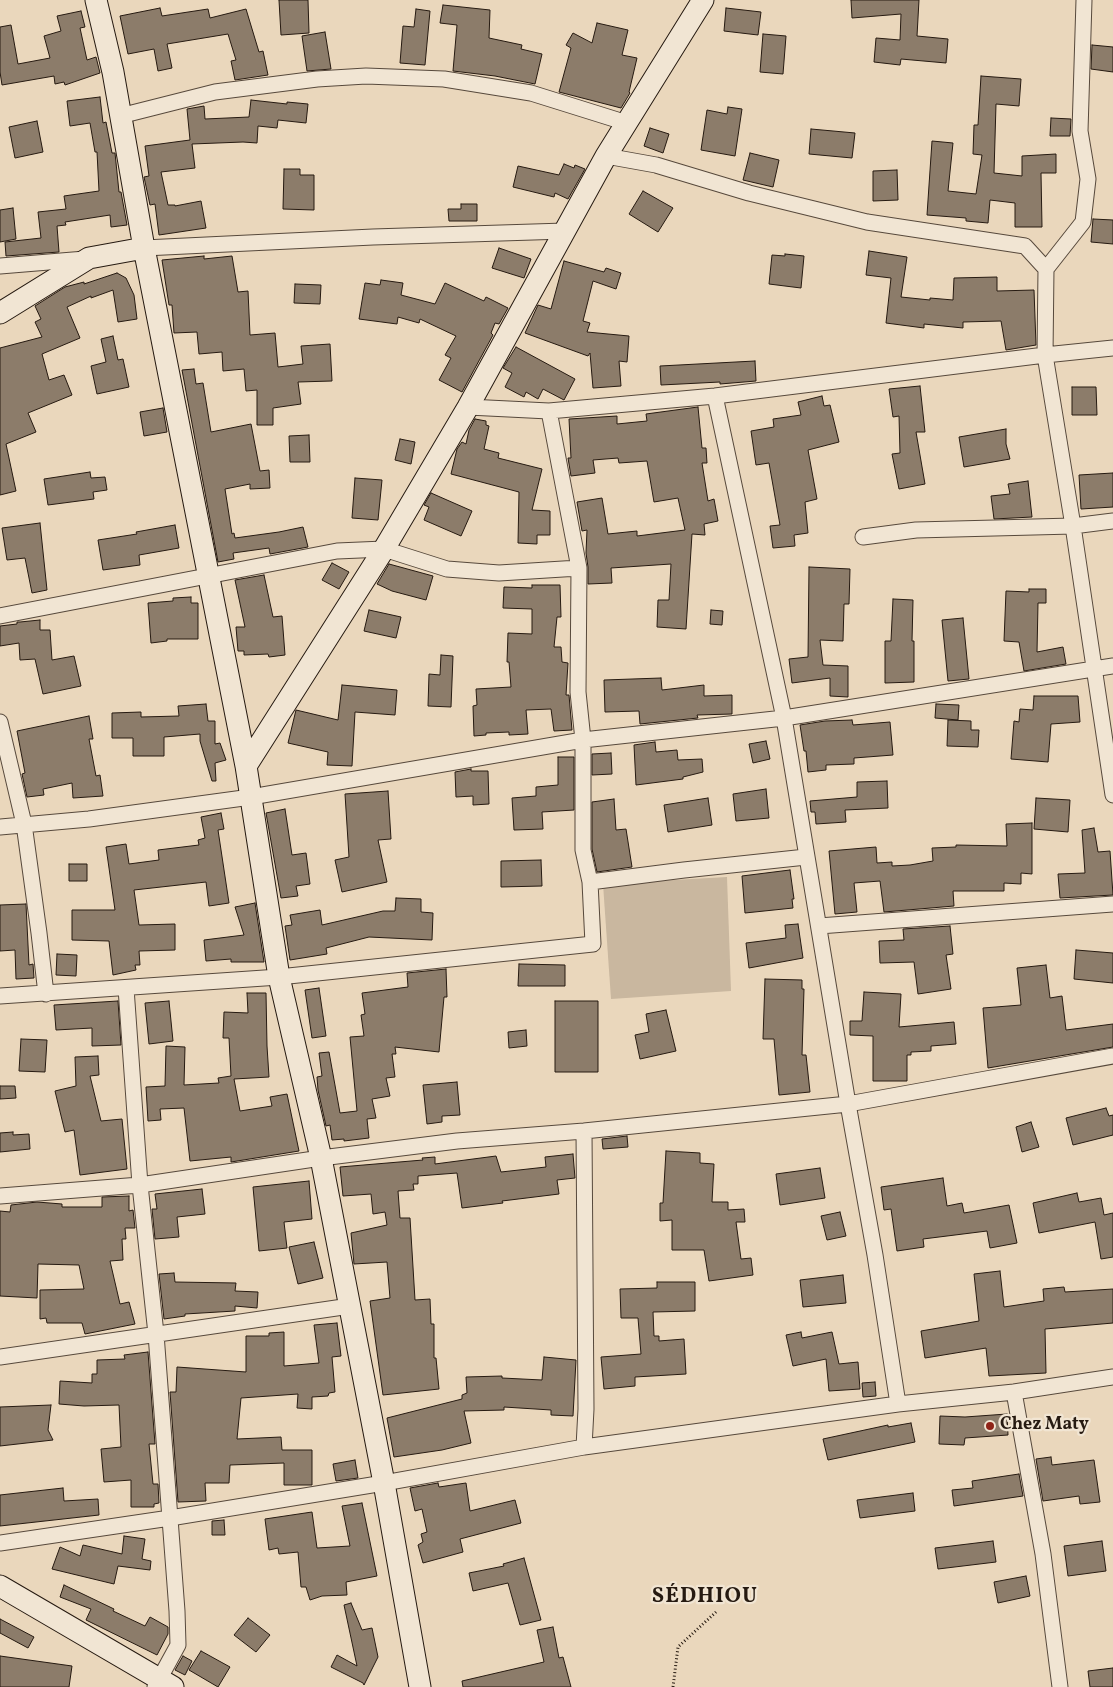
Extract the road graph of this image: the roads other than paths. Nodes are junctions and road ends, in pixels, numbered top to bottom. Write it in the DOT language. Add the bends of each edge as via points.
graph roads {
  1 [pos="96,0"];
  2 [pos="703,0"];
  3 [pos="1084,0"];
  4 [pos="120,116"];
  5 [pos="627,123"];
  6 [pos="606,156"];
  7 [pos="565,231"];
  8 [pos="144,248"];
  9 [pos="89,258"];
  10 [pos="0,266"];
  11 [pos="1046,269"];
  12 [pos="0,313"];
  13 [pos="1113,348"];
  14 [pos="1045,355"];
  15 [pos="715,396"];
  16 [pos="468,407"];
  17 [pos="549,411"];
  18 [pos="1113,521"];
  19 [pos="1073,526"];
  20 [pos="863,537"];
  21 [pos="384,549"];
  22 [pos="579,568"];
  23 [pos="207,576"];
  24 [pos="0,616"];
  25 [pos="1113,666"];
  26 [pos="1094,668"];
  27 [pos="784,718"];
  28 [pos="0,722"];
  29 [pos="583,740"];
  30 [pos="246,766"];
  31 [pos="1113,794"];
  32 [pos="250,797"];
  33 [pos="24,824"];
  34 [pos="0,827"];
  35 [pos="806,857"];
  36 [pos="590,882"];
  37 [pos="1113,904"];
  38 [pos="819,926"];
  39 [pos="279,977"];
  40 [pos="126,988"];
  41 [pos="46,994"];
  42 [pos="0,996"];
  43 [pos="1113,1056"];
  44 [pos="848,1104"];
  45 [pos="584,1131"];
  46 [pos="321,1158"];
  47 [pos="140,1185"];
  48 [pos="0,1196"];
  49 [pos="350,1306"];
  50 [pos="156,1334"];
  51 [pos="0,1357"];
  52 [pos="1113,1377"];
  53 [pos="1014,1392"];
  54 [pos="898,1404"];
  55 [pos="584,1447"];
  56 [pos="384,1483"];
  57 [pos="170,1518"];
  58 [pos="0,1543"];
  59 [pos="0,1586"];
  60 [pos="162,1684"];
  61 [pos="420,1687"];
  62 [pos="1060,1687"];
  1 -- 4 [label="main road"];
  2 -- 5 [label="main road"];
  3 -- 11 [label="street" via="1080,131 1088,179 1083,222"];
  4 -- 5 [label="street" via="215,92 366,76 444,79 532,93"];
  4 -- 8 [label="main road"];
  5 -- 6 [label="main road"];
  6 -- 7 [label="main road"];
  6 -- 11 [label="street" via="656,165 749,193 867,222 1025,246"];
  7 -- 8 [label="street"];
  7 -- 16 [label="main road"];
  8 -- 9 [label="main road"];
  8 -- 23 [label="main road"];
  9 -- 10 [label="street"];
  9 -- 12 [label="main road"];
  11 -- 14 [label="street"];
  13 -- 14 [label="street"];
  14 -- 15 [label="street"];
  14 -- 19 [label="street"];
  15 -- 17 [label="street"];
  15 -- 27 [label="street"];
  16 -- 17 [label="street"];
  16 -- 21 [label="main road"];
  17 -- 22 [label="street"];
  18 -- 19 [label="street"];
  19 -- 20 [label="street" via="916,530"];
  19 -- 26 [label="street"];
  21 -- 22 [label="street" via="447,569 499,573"];
  21 -- 23 [label="street" via="337,551"];
  21 -- 30 [label="main road"];
  22 -- 29 [label="street" via="578,692"];
  23 -- 24 [label="street"];
  23 -- 30 [label="main road"];
  25 -- 26 [label="street"];
  26 -- 27 [label="street"];
  26 -- 31 [label="street"];
  27 -- 29 [label="street"];
  27 -- 35 [label="street"];
  28 -- 33 [label="street"];
  29 -- 32 [label="street"];
  29 -- 36 [label="street" via="583,850"];
  30 -- 32 [label="main road"];
  32 -- 33 [label="street" via="89,819"];
  32 -- 39 [label="main road"];
  33 -- 34 [label="street"];
  33 -- 41 [label="street"];
  35 -- 36 [label="street"];
  35 -- 38 [label="street"];
  36 -- 39 [label="street" via="593,944"];
  37 -- 38 [label="street"];
  38 -- 44 [label="street"];
  39 -- 40 [label="street"];
  39 -- 46 [label="main road"];
  40 -- 41 [label="street"];
  40 -- 47 [label="street"];
  41 -- 42 [label="street"];
  43 -- 44 [label="street"];
  44 -- 45 [label="street"];
  44 -- 54 [label="street"];
  45 -- 46 [label="street" via="457,1141"];
  45 -- 55 [label="street"];
  46 -- 47 [label="street"];
  46 -- 49 [label="main road"];
  47 -- 48 [label="street"];
  47 -- 50 [label="street"];
  49 -- 50 [label="street"];
  49 -- 56 [label="main road"];
  50 -- 51 [label="street"];
  50 -- 57 [label="street"];
  52 -- 53 [label="street"];
  53 -- 54 [label="street"];
  53 -- 62 [label="street" via="1043,1554"];
  54 -- 55 [label="street"];
  55 -- 56 [label="street"];
  56 -- 57 [label="street"];
  56 -- 61 [label="main road"];
  57 -- 58 [label="street"];
  57 -- 60 [label="street" via="178,1645"];
  59 -- 60 [label="main road"];
}
